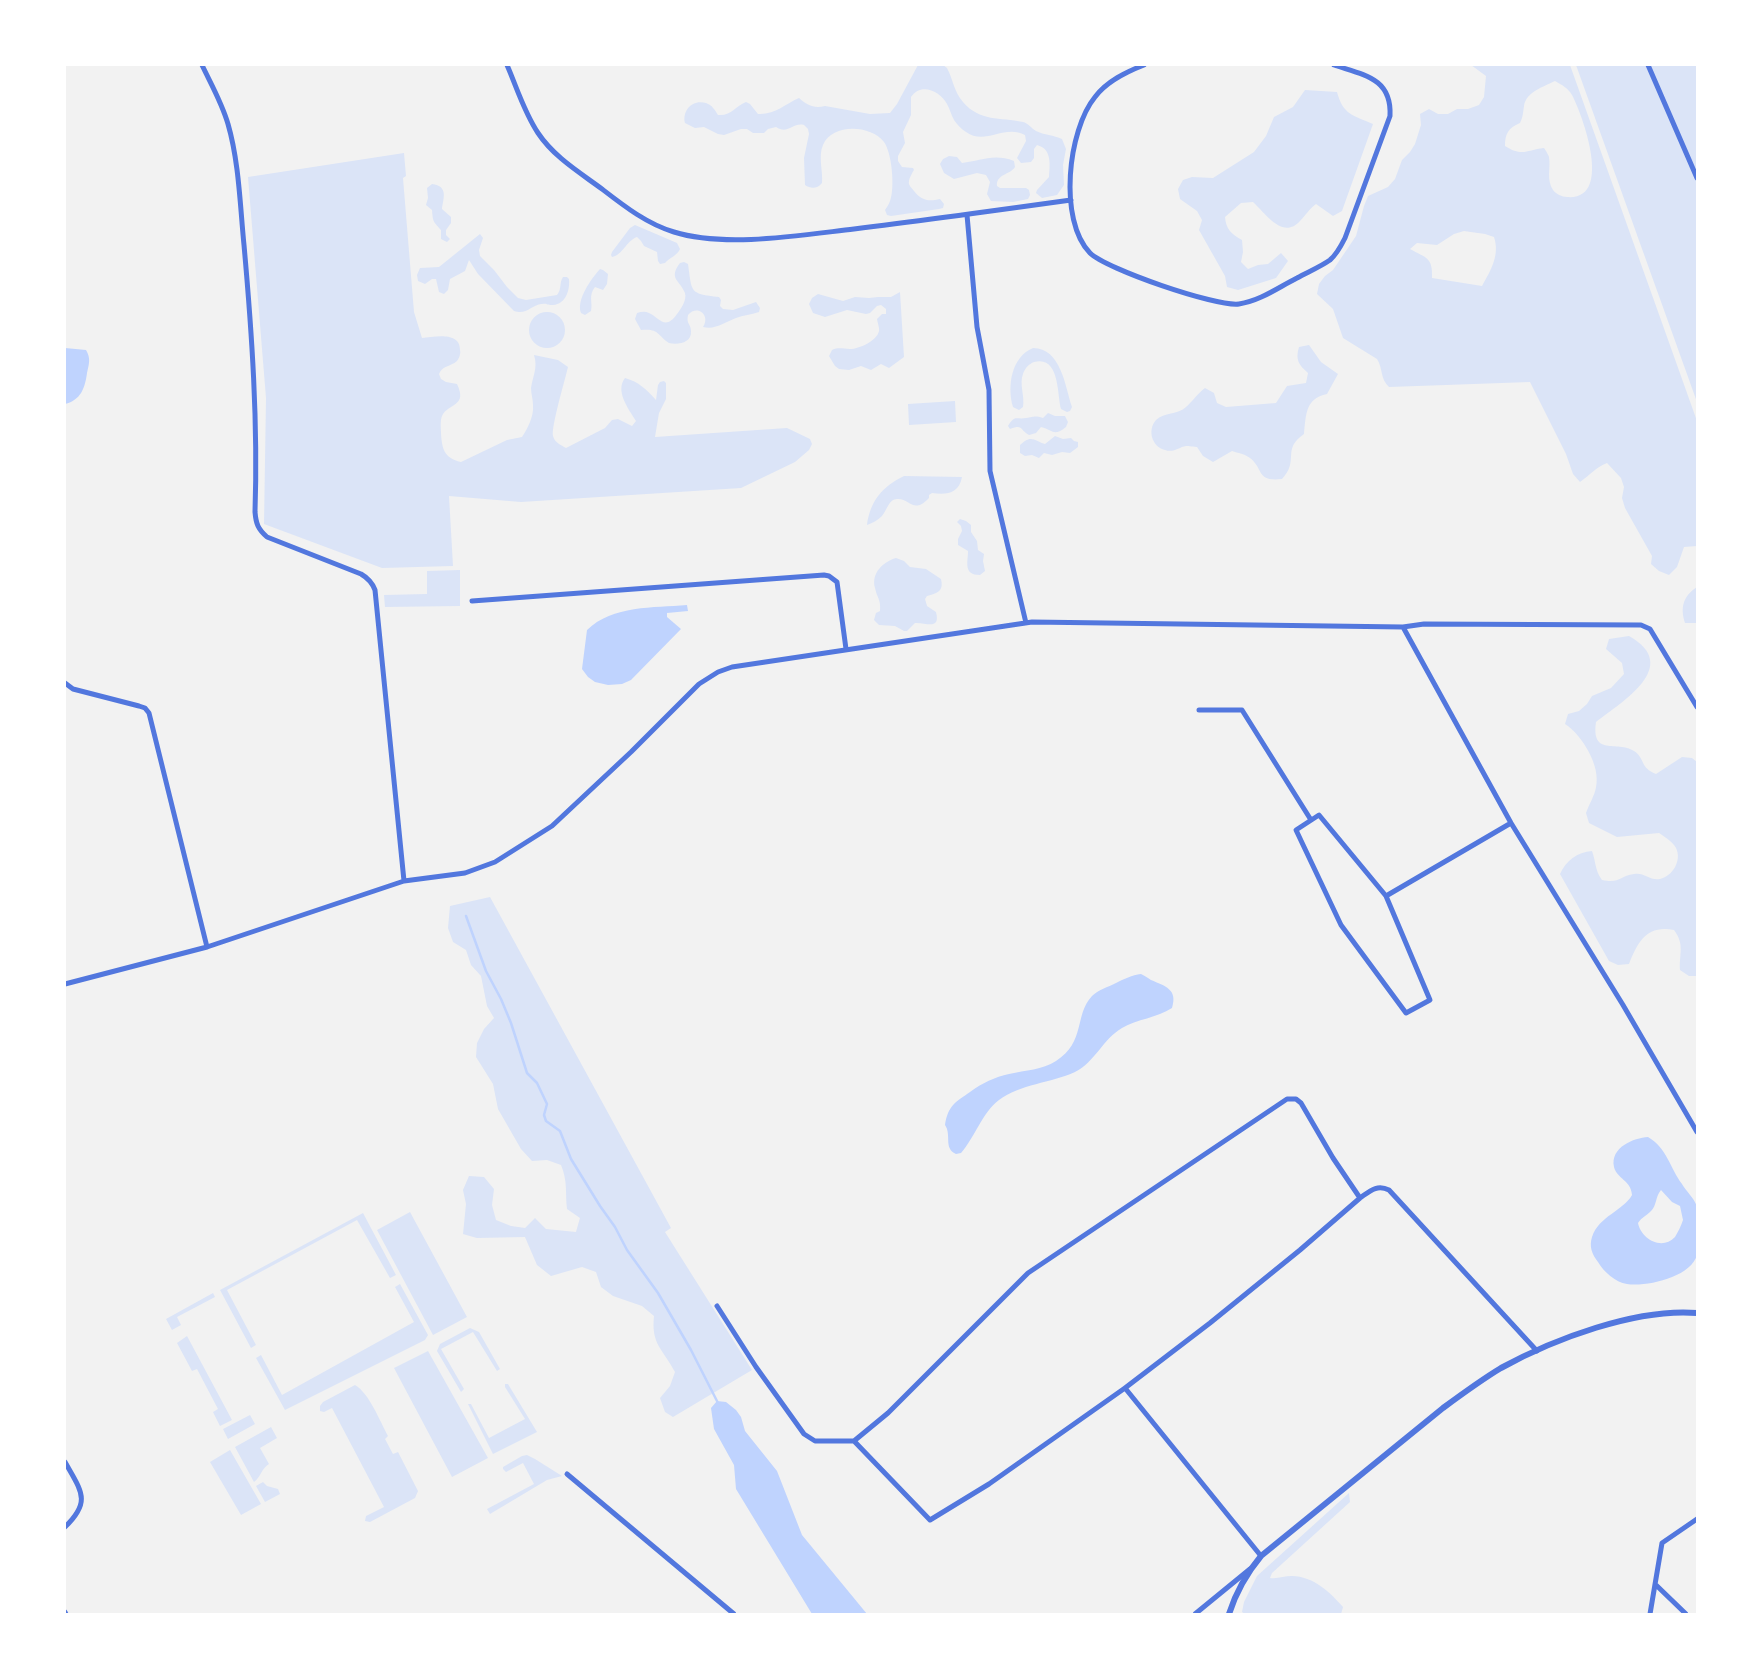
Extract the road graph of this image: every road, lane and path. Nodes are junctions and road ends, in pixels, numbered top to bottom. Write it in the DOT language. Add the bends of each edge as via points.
graph roads {
  1 [pos="202,65"];
  2 [pos="508,65"];
  3 [pos="1144,65"];
  4 [pos="1334,65"];
  5 [pos="1648,65"];
  6 [pos="1697,178"];
  7 [pos="1071,200"];
  8 [pos="967,215"];
  9 [pos="472,601"];
  10 [pos="1026,622"];
  11 [pos="1403,627"];
  12 [pos="846,649"];
  13 [pos="65,683"];
  14 [pos="1697,707"];
  15 [pos="1199,710"];
  16 [pos="1311,820"];
  17 [pos="1511,823"];
  18 [pos="404,881"];
  19 [pos="1386,896"];
  20 [pos="207,947"];
  21 [pos="65,984"];
  22 [pos="1697,1132"];
  23 [pos="1360,1198"];
  24 [pos="717,1306"];
  25 [pos="1697,1313"];
  26 [pos="1537,1351"];
  27 [pos="1125,1388"];
  28 [pos="854,1441"];
  29 [pos="65,1462"];
  30 [pos="567,1474"];
  31 [pos="1697,1520"];
  32 [pos="65,1527"];
  33 [pos="1261,1556"];
  34 [pos="1250,1569"];
  35 [pos="1656,1584"];
  36 [pos="734,1614"];
  37 [pos="1195,1614"];
  38 [pos="1229,1614"];
  39 [pos="1650,1614"];
  40 [pos="1686,1614"];
  1 -- 18 [label="street" via="229,127 240,203 256,417 256,524 267,537 361,574 373,584"];
  2 -- 8 [label="street" via="532,122 553,151 633,212 675,233 726,239 793,236"];
  3 -- 7 [label="street" via="1112,81 1086,110 1072,154"];
  4 -- 7 [label="street" via="1377,81 1390,100 1390,116 1337,253 1264,295 1239,304 1222,303 1146,280 1097,259 1080,238"];
  5 -- 6 [label="street"];
  7 -- 8 [label="street"];
  8 -- 10 [label="street" via="977,327 989,390 990,471"];
  9 -- 12 [label="street" via="824,575 837,582"];
  10 -- 11 [label="street"];
  10 -- 12 [label="street"];
  11 -- 14 [label="street" via="1641,625 1650,629"];
  11 -- 17 [label="street"];
  12 -- 18 [label="street" via="718,672 699,684 561,818 535,837 474,870"];
  13 -- 20 [label="street" via="149,713"];
  15 -- 16 [label="street" via="1242,710"];
  16 -- 19 [label="street" via="1319,815"];
  16 -- 19 [label="street" via="1296,830 1341,925 1406,1013 1430,1000"];
  17 -- 19 [label="street"];
  17 -- 22 [label="street"];
  18 -- 20 [label="street"];
  20 -- 21 [label="street"];
  23 -- 26 [label="street" via="1376,1188 1389,1190"];
  23 -- 27 [label="street"];
  23 -- 28 [label="street" via="1301,1103 1287,1100 1028,1273"];
  24 -- 28 [label="street" via="804,1434 815,1441"];
  25 -- 26 [label="street" via="1613,1323"];
  26 -- 33 [label="street" via="1470,1388"];
  27 -- 28 [label="street" via="989,1485 930,1520"];
  27 -- 33 [label="street"];
  29 -- 32 [label="street" via="82,1495 81,1507"];
  30 -- 36 [label="street"];
  31 -- 35 [label="street" via="1662,1543"];
  33 -- 34 [label="street"];
  34 -- 37 [label="street"];
  34 -- 38 [label="street"];
  35 -- 39 [label="street"];
  35 -- 40 [label="street"];
}
